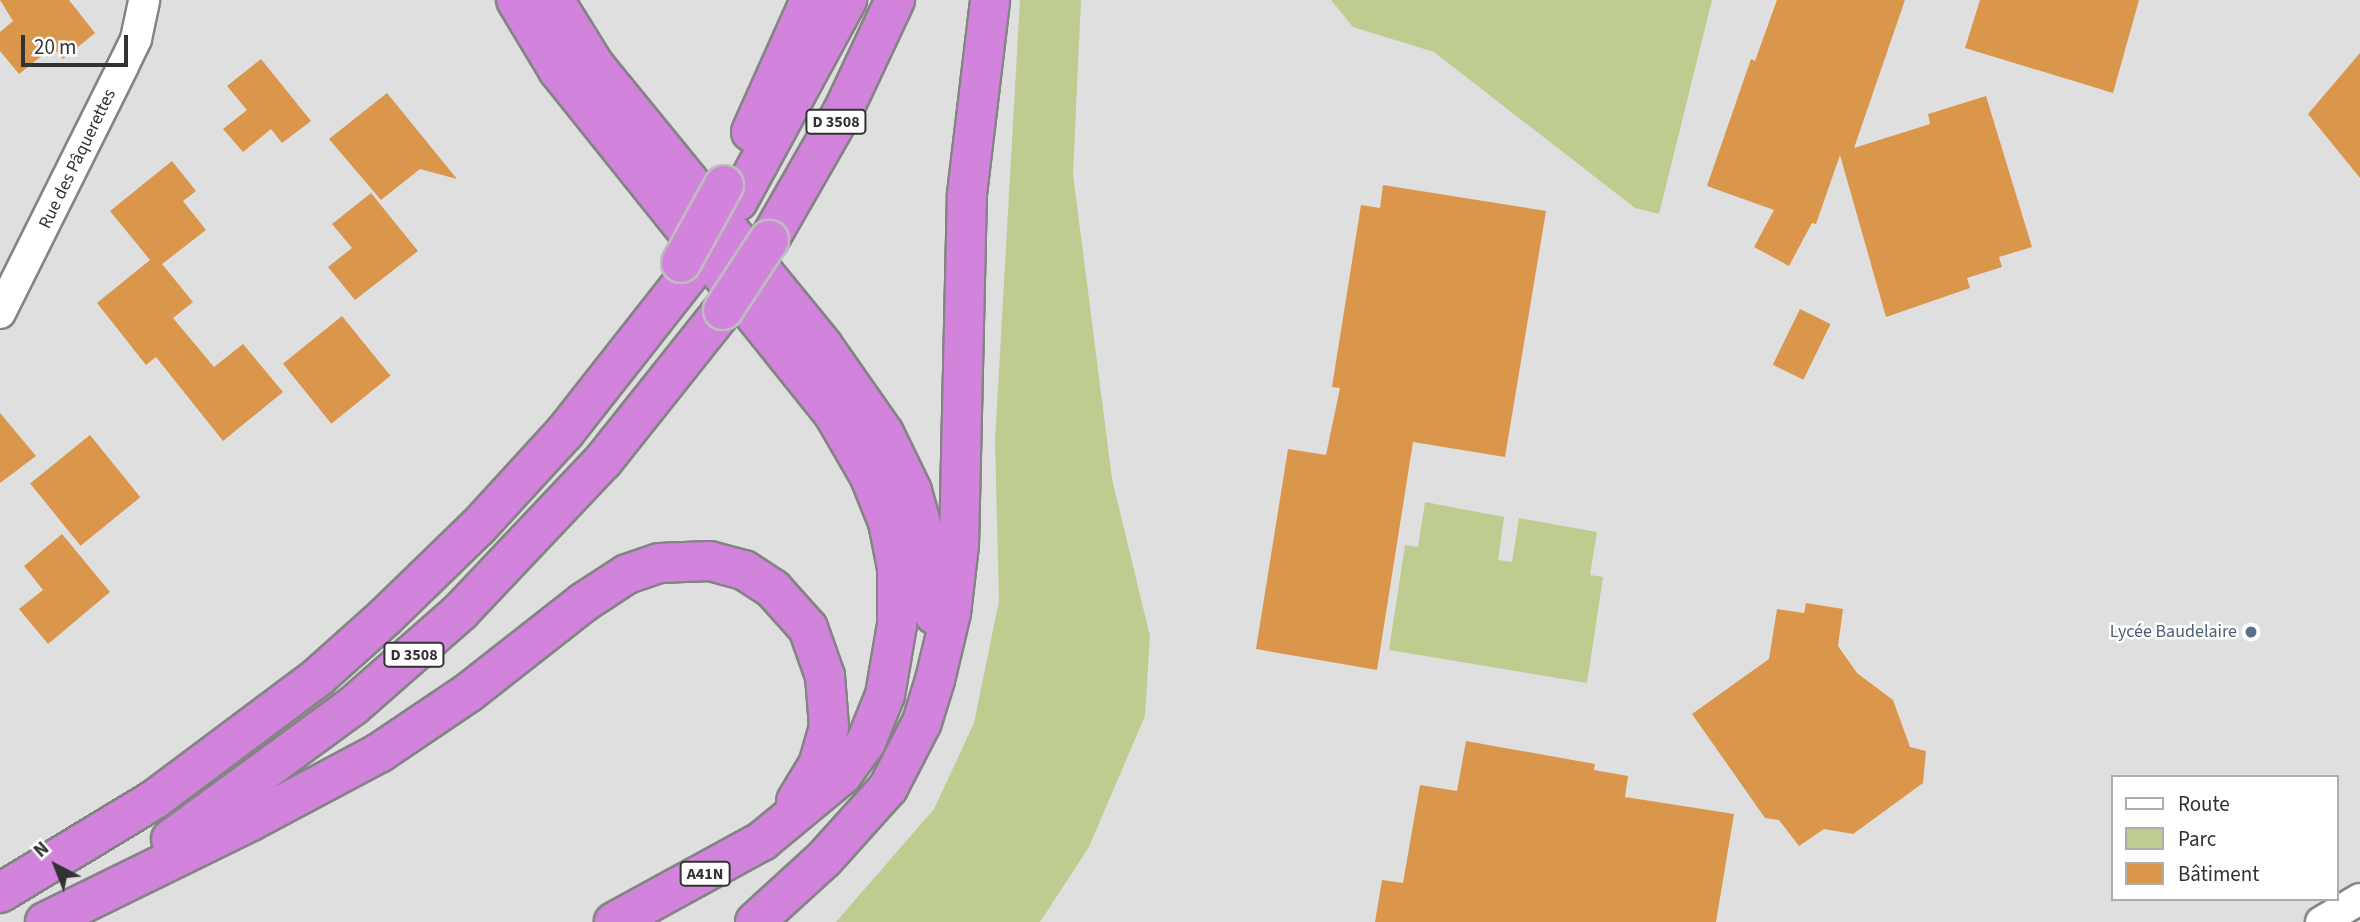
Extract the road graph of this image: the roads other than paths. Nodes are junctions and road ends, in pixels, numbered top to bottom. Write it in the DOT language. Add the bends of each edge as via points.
graph roads {
  1 [pos="144,0"];
  2 [pos="516,0"];
  3 [pos="554,0"];
  4 [pos="810,0"];
  5 [pos="847,0"];
  6 [pos="895,0"];
  7 [pos="990,0"];
  8 [pos="731,193"];
  9 [pos="0,313"];
  10 [pos="935,680"];
  11 [pos="761,841"];
  12 [pos="0,893"];
  13 [pos="2360,899"];
  14 [pos="35,922"];
  15 [pos="45,922"];
  16 [pos="614,922"];
  17 [pos="755,922"];
  18 [pos="2320,922"];
  1 -- 9 [label="street, Rue des Pâquerettes" via="139,29 123,66"];
  2 -- 11 [label="highway" via="558,70 833,413 863,463 888,522 899,591 885,695 866,742 842,775"];
  3 -- 10 [label="highway" via="595,66 823,346 884,433 912,491 924,536 931,574"];
  4 -- 8 [label="highway"];
  5 -- 8 [label="highway, D 3508"];
  6 -- 14 [label="highway, D 3508, bridge" via="842,111 769,240 723,310 603,461 512,560 412,657 240,792 126,869"];
  7 -- 10 [label="highway" via="967,194 959,545 951,613"];
  8 -- 12 [label="highway, D 3508, bridge" via="630,353 478,527 318,677 155,799"];
  10 -- 17 [label="highway" via="918,733 888,788 824,859"];
  11 -- 15 [label="highway" via="801,794 825,747 829,695 822,661 797,614 758,578 710,561 674,561 616,580 468,693 379,752"];
  11 -- 16 [label="highway, A41N"];
  13 -- 18 [label="street"];
}
